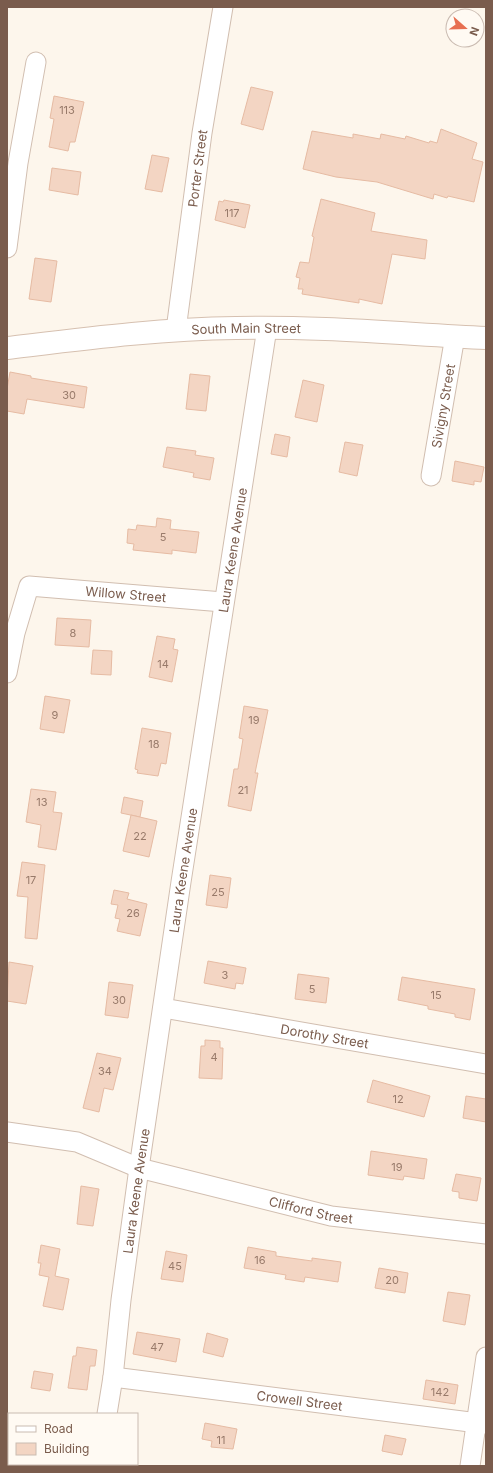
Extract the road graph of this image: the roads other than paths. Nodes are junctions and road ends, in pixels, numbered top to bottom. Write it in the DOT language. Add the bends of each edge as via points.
graph roads {
  1 [pos="224,7"];
  2 [pos="36,62"];
  3 [pos="7,248"];
  4 [pos="267,328"];
  5 [pos="176,330"];
  6 [pos="455,336"];
  7 [pos="486,338"];
  8 [pos="7,348"];
  9 [pos="431,476"];
  10 [pos="223,602"];
  11 [pos="7,673"];
  12 [pos="163,1008"];
  13 [pos="486,1064"];
  14 [pos="7,1132"];
  15 [pos="139,1168"];
  16 [pos="486,1234"];
  17 [pos="486,1357"];
  18 [pos="113,1377"];
  19 [pos="107,1413"];
  20 [pos="481,1423"];
  21 [pos="470,1466"];
  1 -- 5 [label="street, Porter Street" via="202,132"];
  2 -- 3 [label="street" via="18,164"];
  4 -- 5 [label="main road, South Main Street"];
  4 -- 6 [label="main road, South Main Street"];
  4 -- 10 [label="street, Laura Keene Avenue"];
  5 -- 8 [label="main road, South Main Street"];
  6 -- 7 [label="main road, South Main Street"];
  6 -- 9 [label="street, Sivigny Street"];
  10 -- 11 [label="street, Willow Street" via="28,586"];
  10 -- 12 [label="street, Laura Keene Avenue"];
  12 -- 13 [label="street, Dorothy Street"];
  12 -- 15 [label="street, Laura Keene Avenue"];
  14 -- 15 [label="street, Clifford Street" via="77,1142"];
  15 -- 16 [label="street, Clifford Street" via="331,1216"];
  15 -- 18 [label="street, Laura Keene Avenue"];
  17 -- 20 [label="street"];
  18 -- 19 [label="street, Laura Keene Avenue"];
  18 -- 20 [label="street, Crowell Street"];
  20 -- 21 [label="street"];
}
